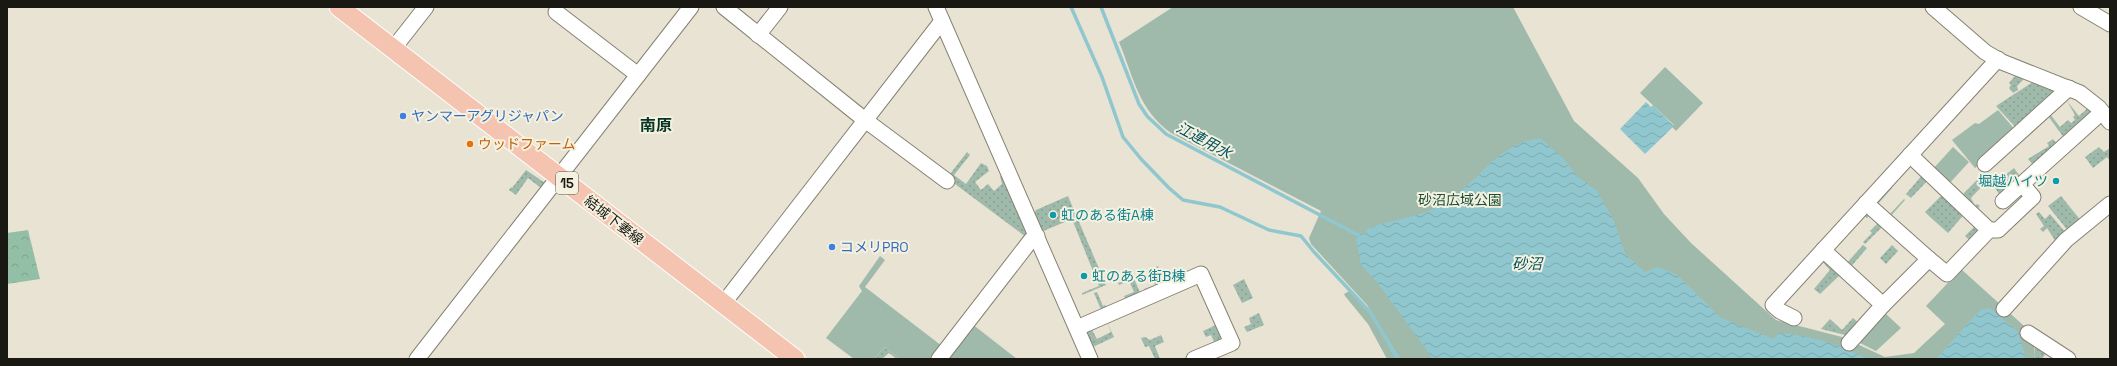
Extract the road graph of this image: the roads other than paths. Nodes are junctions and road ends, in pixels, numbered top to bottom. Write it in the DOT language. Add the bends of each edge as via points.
graph roads {
  1 [pos="339,7"];
  2 [pos="426,7"];
  3 [pos="691,7"];
  4 [pos="724,7"];
  5 [pos="780,7"];
  6 [pos="1933,7"];
  7 [pos="2081,7"];
  8 [pos="556,12"];
  9 [pos="939,14"];
  10 [pos="2110,24"];
  11 [pos="758,35"];
  12 [pos="393,49"];
  13 [pos="1998,59"];
  14 [pos="638,75"];
  15 [pos="2069,88"];
  16 [pos="2106,117"];
  17 [pos="865,120"];
  18 [pos="1910,155"];
  19 [pos="1985,164"];
  20 [pos="558,176"];
  21 [pos="947,181"];
  22 [pos="2022,184"];
  23 [pos="2003,202"];
  24 [pos="1866,203"];
  25 [pos="2110,204"];
  26 [pos="1989,230"];
  27 [pos="1037,236"];
  28 [pos="1823,250"];
  29 [pos="1929,259"];
  30 [pos="724,304"];
  31 [pos="1883,305"];
  32 [pos="2004,309"];
  33 [pos="1794,318"];
  34 [pos="1077,328"];
  35 [pos="2028,333"];
  36 [pos="1849,343"];
  37 [pos="417,359"];
  38 [pos="795,359"];
  39 [pos="938,359"];
  40 [pos="1090,359"];
  41 [pos="1194,359"];
  42 [pos="2068,359"];
  1 -- 12 [label="main road, 結城下妻線 / 15"];
  2 -- 12 [label="street"];
  3 -- 14 [label="street"];
  4 -- 11 [label="street"];
  5 -- 11 [label="street"];
  6 -- 13 [label="street" via="1985,52"];
  7 -- 10 [label="street"];
  8 -- 14 [label="street"];
  9 -- 17 [label="street"];
  9 -- 27 [label="street"];
  11 -- 17 [label="street"];
  12 -- 20 [label="main road, 結城下妻線 / 15"];
  13 -- 15 [label="street"];
  13 -- 18 [label="street"];
  14 -- 20 [label="street"];
  15 -- 16 [label="street" via="2080,93"];
  15 -- 19 [label="street"];
  16 -- 22 [label="street"];
  17 -- 21 [label="street"];
  17 -- 30 [label="street"];
  18 -- 24 [label="street"];
  18 -- 26 [label="street"];
  20 -- 30 [label="main road, 結城下妻線 / 15"];
  20 -- 37 [label="street"];
  22 -- 23 [label="street"];
  22 -- 26 [label="street" via="2034,197 1998,230"];
  24 -- 28 [label="street"];
  24 -- 29 [label="street"];
  25 -- 32 [label="street" via="2066,240"];
  26 -- 29 [label="street" via="1947,274"];
  27 -- 34 [label="street"];
  27 -- 39 [label="street" via="1031,240"];
  28 -- 31 [label="street"];
  28 -- 33 [label="street" via="1771,308"];
  29 -- 31 [label="street"];
  30 -- 38 [label="main road, 結城下妻線 / 15"];
  31 -- 36 [label="street"];
  34 -- 40 [label="street"];
  34 -- 41 [label="street" via="1201,274 1232,342"];
  35 -- 42 [label="street"];
}
